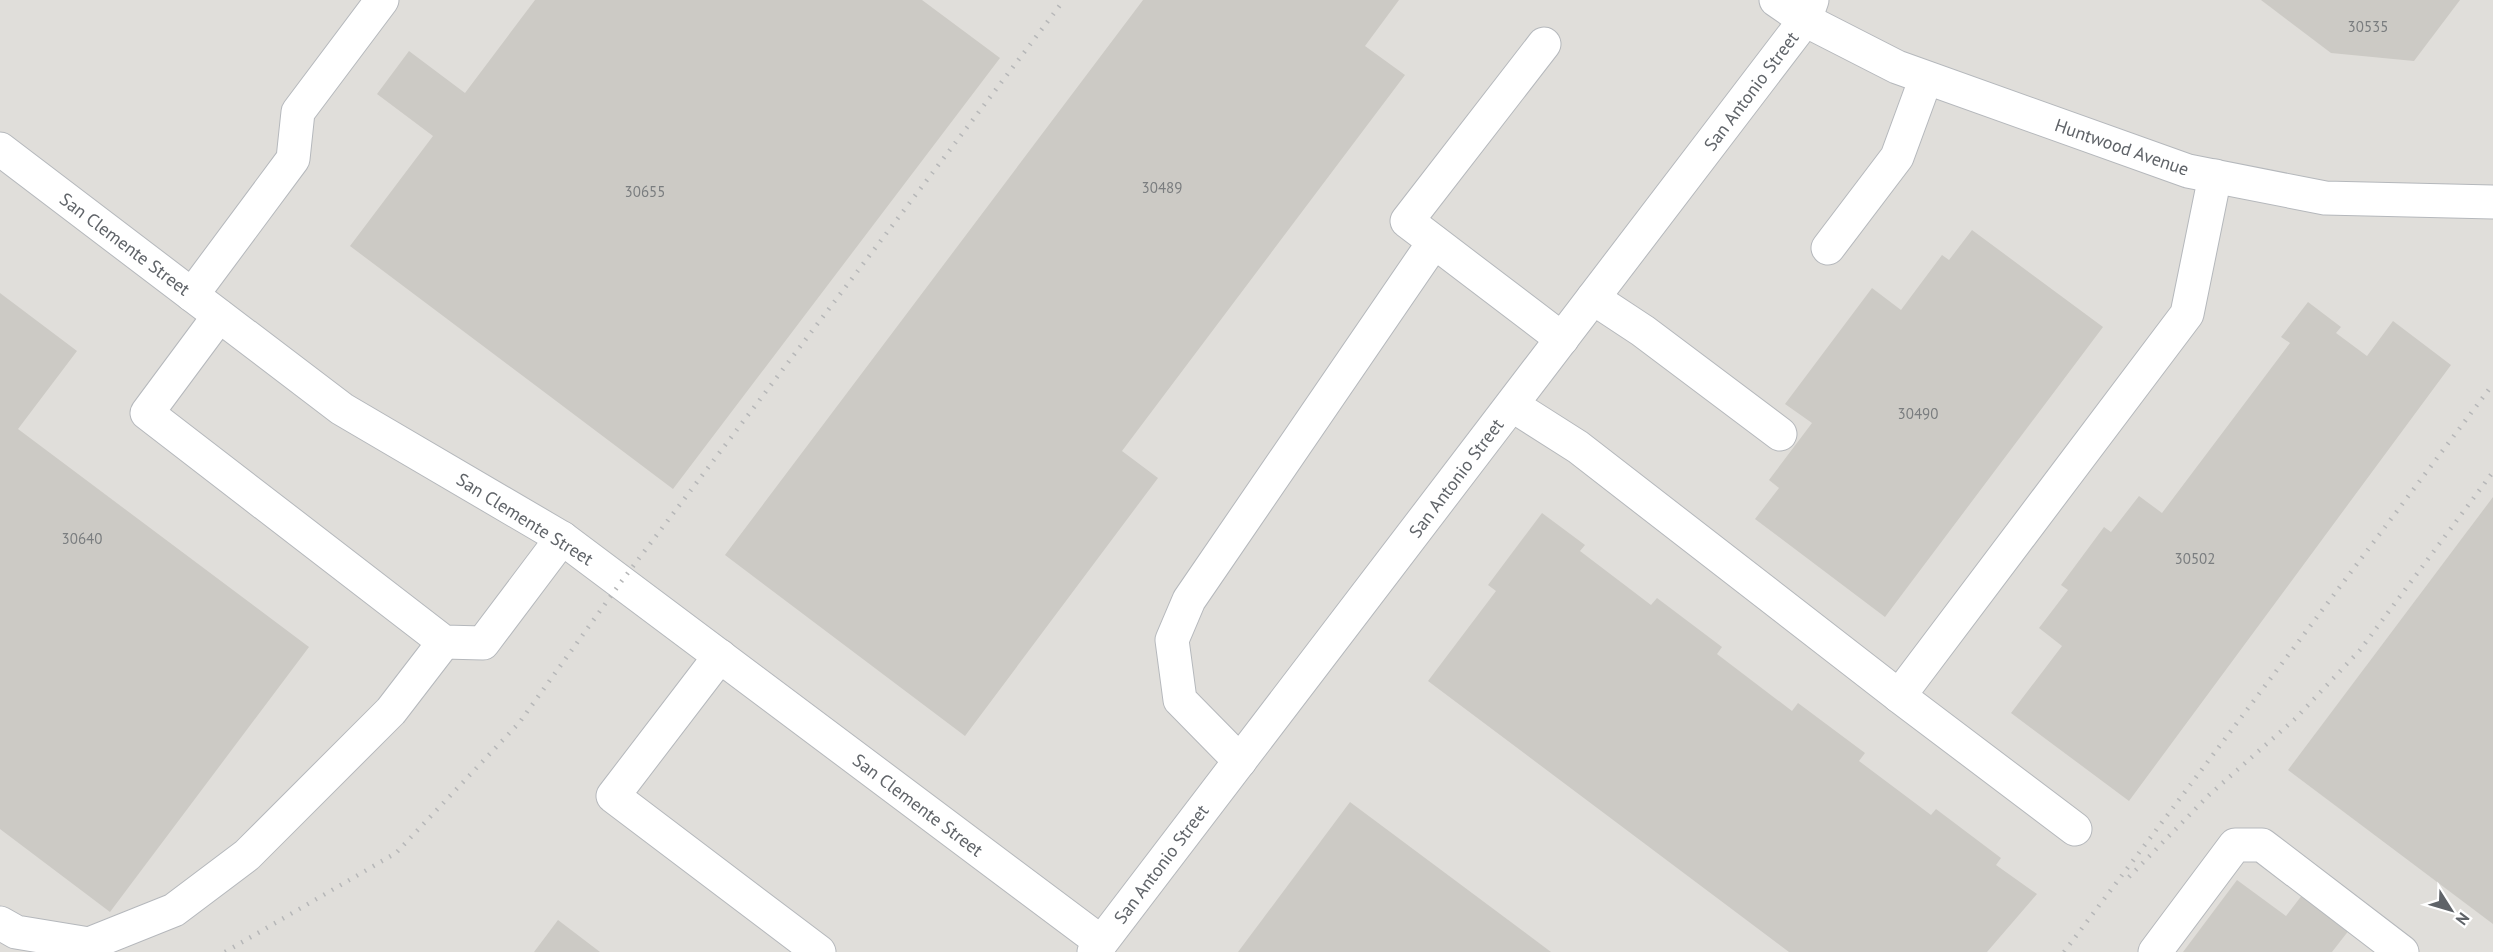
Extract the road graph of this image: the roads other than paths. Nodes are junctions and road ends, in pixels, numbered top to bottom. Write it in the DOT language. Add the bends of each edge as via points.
graph roads {
  1 [pos="382,0"];
  2 [pos="1776,0"];
  3 [pos="1809,10"];
  4 [pos="1544,44"];
  5 [pos="1926,78"];
  6 [pos="0,149"];
  7 [pos="2214,176"];
  8 [pos="2493,202"];
  9 [pos="1434,242"];
  10 [pos="1828,248"];
  11 [pos="192,295"];
  12 [pos="1593,298"];
  13 [pos="219,316"];
  14 [pos="1562,339"];
  15 [pos="1512,405"];
  16 [pos="1780,434"];
  17 [pos="562,538"];
  18 [pos="444,642"];
  19 [pos="720,656"];
  20 [pos="1899,696"];
  21 [pos="1240,761"];
  22 [pos="2075,829"];
  23 [pos="0,923"];
  24 [pos="1097,947"];
  25 [pos="819,952"];
  26 [pos="2155,952"];
  27 [pos="2402,952"];
  1 -- 11 [label="street" via="298,112 293,159"];
  2 -- 3 [label="street, Huntwood Avenue"];
  3 -- 5 [label="street, Huntwood Avenue" via="1897,67"];
  3 -- 12 [label="street, San Antonio Street"];
  4 -- 9 [label="street" via="1407,221"];
  5 -- 7 [label="street, Huntwood Avenue" via="2188,171"];
  5 -- 10 [label="street" via="1897,157"];
  6 -- 11 [label="street, San Clemente Street"];
  7 -- 8 [label="street, Huntwood Avenue" via="2325,198"];
  7 -- 20 [label="street" via="2187,314"];
  9 -- 14 [label="street"];
  9 -- 21 [label="street" via="1189,600 1172,640 1179,700"];
  11 -- 13 [label="street, San Clemente Street"];
  12 -- 14 [label="street, San Antonio Street"];
  12 -- 16 [label="street"];
  13 -- 17 [label="street, San Clemente Street" via="342,409"];
  13 -- 18 [label="street" via="147,413"];
  14 -- 15 [label="street, San Antonio Street"];
  15 -- 20 [label="street" via="1578,447"];
  15 -- 21 [label="street, San Antonio Street"];
  17 -- 18 [label="street" via="483,643"];
  17 -- 19 [label="street, San Clemente Street"];
  18 -- 23 [label="street" via="391,711 247,855 174,910 89,944 16,932"];
  19 -- 24 [label="street, San Clemente Street"];
  19 -- 25 [label="street" via="614,796"];
  20 -- 22 [label="street"];
  21 -- 24 [label="street, San Antonio Street"];
  26 -- 27 [label="street" via="2235,845 2262,845"];
}
